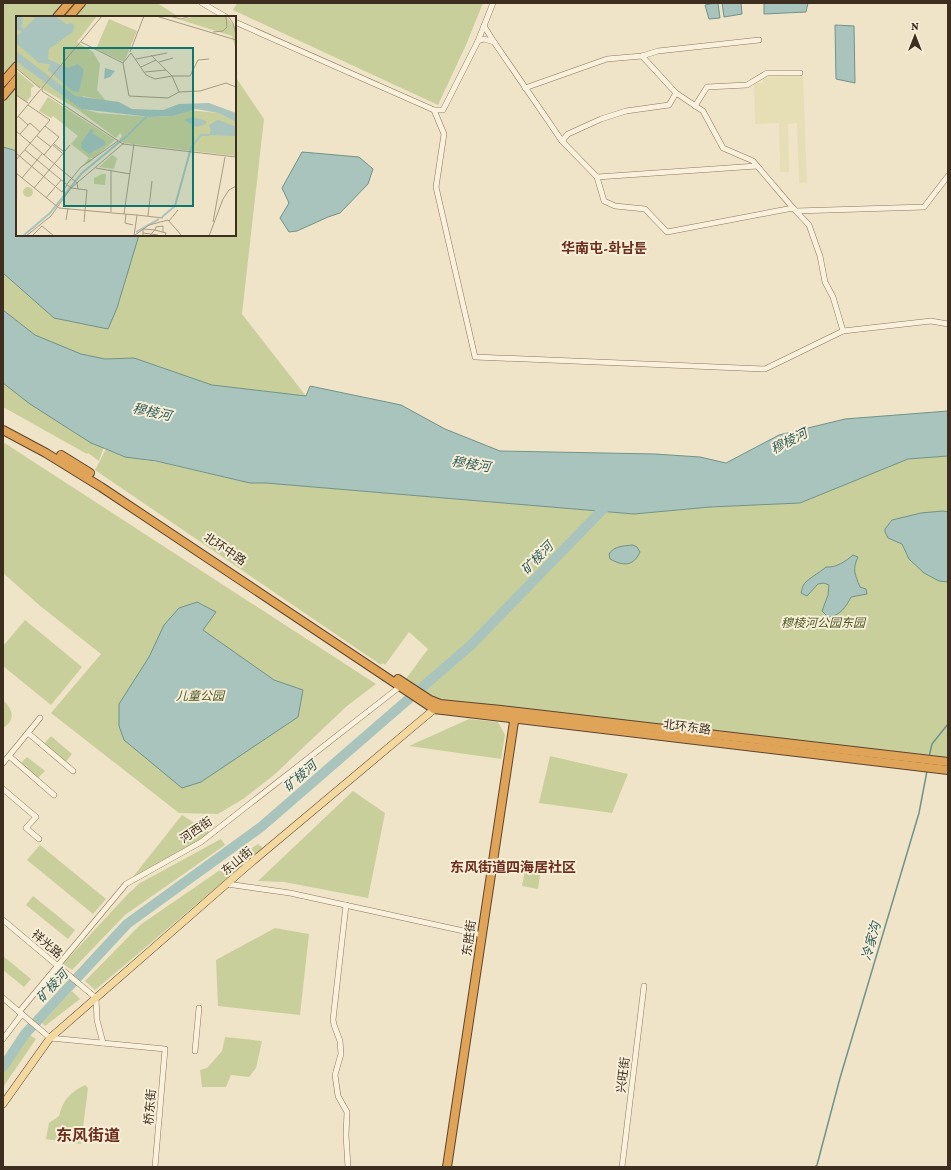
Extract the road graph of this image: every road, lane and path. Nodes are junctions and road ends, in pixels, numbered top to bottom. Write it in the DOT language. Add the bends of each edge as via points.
graph roads {
  1 [pos="69,3"];
  2 [pos="81,3"];
  3 [pos="202,3"];
  4 [pos="493,3"];
  5 [pos="58,16"];
  6 [pos="70,16"];
  7 [pos="224,16"];
  8 [pos="236,22"];
  9 [pos="484,26"];
  10 [pos="759,40"];
  11 [pos="478,41"];
  12 [pos="494,42"];
  13 [pos="642,56"];
  14 [pos="16,67"];
  15 [pos="800,73"];
  16 [pos="16,80"];
  17 [pos="3,82"];
  18 [pos="525,88"];
  19 [pos="676,93"];
  20 [pos="3,96"];
  21 [pos="695,106"];
  22 [pos="434,110"];
  23 [pos="562,141"];
  24 [pos="757,166"];
  25 [pos="948,176"];
  26 [pos="597,177"];
  27 [pos="794,210"];
  28 [pos="948,324"];
  29 [pos="843,331"];
  30 [pos="3,424"];
  31 [pos="3,430"];
  32 [pos="402,685"];
  33 [pos="427,702"];
  34 [pos="437,707"];
  35 [pos="515,715"];
  36 [pos="40,718"];
  37 [pos="28,733"];
  38 [pos="9,756"];
  39 [pos="948,762"];
  40 [pos="3,763"];
  41 [pos="948,770"];
  42 [pos="73,771"];
  43 [pos="3,789"];
  44 [pos="54,794"];
  45 [pos="39,839"];
  46 [pos="227,884"];
  47 [pos="346,905"];
  48 [pos="3,920"];
  49 [pos="482,935"];
  50 [pos="57,965"];
  51 [pos="644,986"];
  52 [pos="3,998"];
  53 [pos="96,998"];
  54 [pos="199,1008"];
  55 [pos="20,1013"];
  56 [pos="48,1036"];
  57 [pos="3,1039"];
  58 [pos="103,1043"];
  59 [pos="195,1052"];
  60 [pos="3,1104"];
  61 [pos="154,1167"];
  62 [pos="348,1167"];
  63 [pos="447,1167"];
  64 [pos="622,1167"];
  1 -- 5 [label="highway"];
  2 -- 6 [label="highway"];
  3 -- 7 [label="street"];
  4 -- 9 [label="street"];
  8 -- 22 [label="street"];
  9 -- 11 [label="street"];
  9 -- 12 [label="street"];
  10 -- 13 [label="street" via="658,51"];
  11 -- 12 [label="street" via="484,39"];
  11 -- 22 [label="street" via="443,110"];
  12 -- 18 [label="street"];
  13 -- 18 [label="street" via="607,59"];
  13 -- 19 [label="street"];
  14 -- 17 [label="highway"];
  15 -- 21 [label="street" via="767,73 747,85 707,87"];
  16 -- 20 [label="highway"];
  18 -- 23 [label="street"];
  19 -- 21 [label="street"];
  19 -- 23 [label="street" via="669,105 626,111 601,119 568,134"];
  21 -- 24 [label="street" via="703,111 723,148 753,161"];
  22 -- 29 [label="street" via="444,134 436,187 475,357 765,369"];
  23 -- 26 [label="street"];
  24 -- 26 [label="street"];
  24 -- 27 [label="street"];
  25 -- 27 [label="street" via="924,207"];
  26 -- 27 [label="street" via="604,201 615,206 645,209 667,232"];
  27 -- 29 [label="street" via="809,225 820,256 825,282 833,297"];
  28 -- 29 [label="street" via="931,321"];
  30 -- 32 [label="highway, 北环中路" via="76,464"];
  31 -- 32 [label="highway, 北环中路" via="84,475"];
  32 -- 33 [label="highway, 北环中路"];
  32 -- 50 [label="street, 河西街" via="201,842 126,884"];
  33 -- 34 [label="highway, 北环东路"];
  34 -- 35 [label="highway, 北环东路"];
  34 -- 46 [label="main road, 东山街"];
  35 -- 39 [label="highway, 北环东路"];
  35 -- 41 [label="highway, 北环东路"];
  35 -- 49 [label="highway, 东胜街"];
  36 -- 37 [label="street"];
  37 -- 38 [label="street"];
  37 -- 42 [label="street"];
  38 -- 40 [label="street"];
  38 -- 44 [label="street"];
  43 -- 45 [label="street" via="36,816 26,828"];
  46 -- 47 [label="street" via="290,893"];
  46 -- 53 [label="main road, 东山街"];
  47 -- 49 [label="street"];
  47 -- 62 [label="street" via="333,1020 340,1041 341,1054 335,1075 338,1096 347,1112"];
  48 -- 50 [label="street, 祥光路"];
  49 -- 63 [label="highway, 东胜街"];
  50 -- 53 [label="street, 祥光路"];
  50 -- 55 [label="street, 河西街"];
  51 -- 64 [label="street, 兴旺街"];
  52 -- 55 [label="street"];
  53 -- 56 [label="main road, 东山街"];
  53 -- 58 [label="street" via="97,1020"];
  54 -- 59 [label="street"];
  55 -- 56 [label="street"];
  55 -- 57 [label="street, 河西街"];
  56 -- 58 [label="street"];
  56 -- 60 [label="main road, 东山街"];
  58 -- 61 [label="street, 桥东街" via="165,1049"];
}
